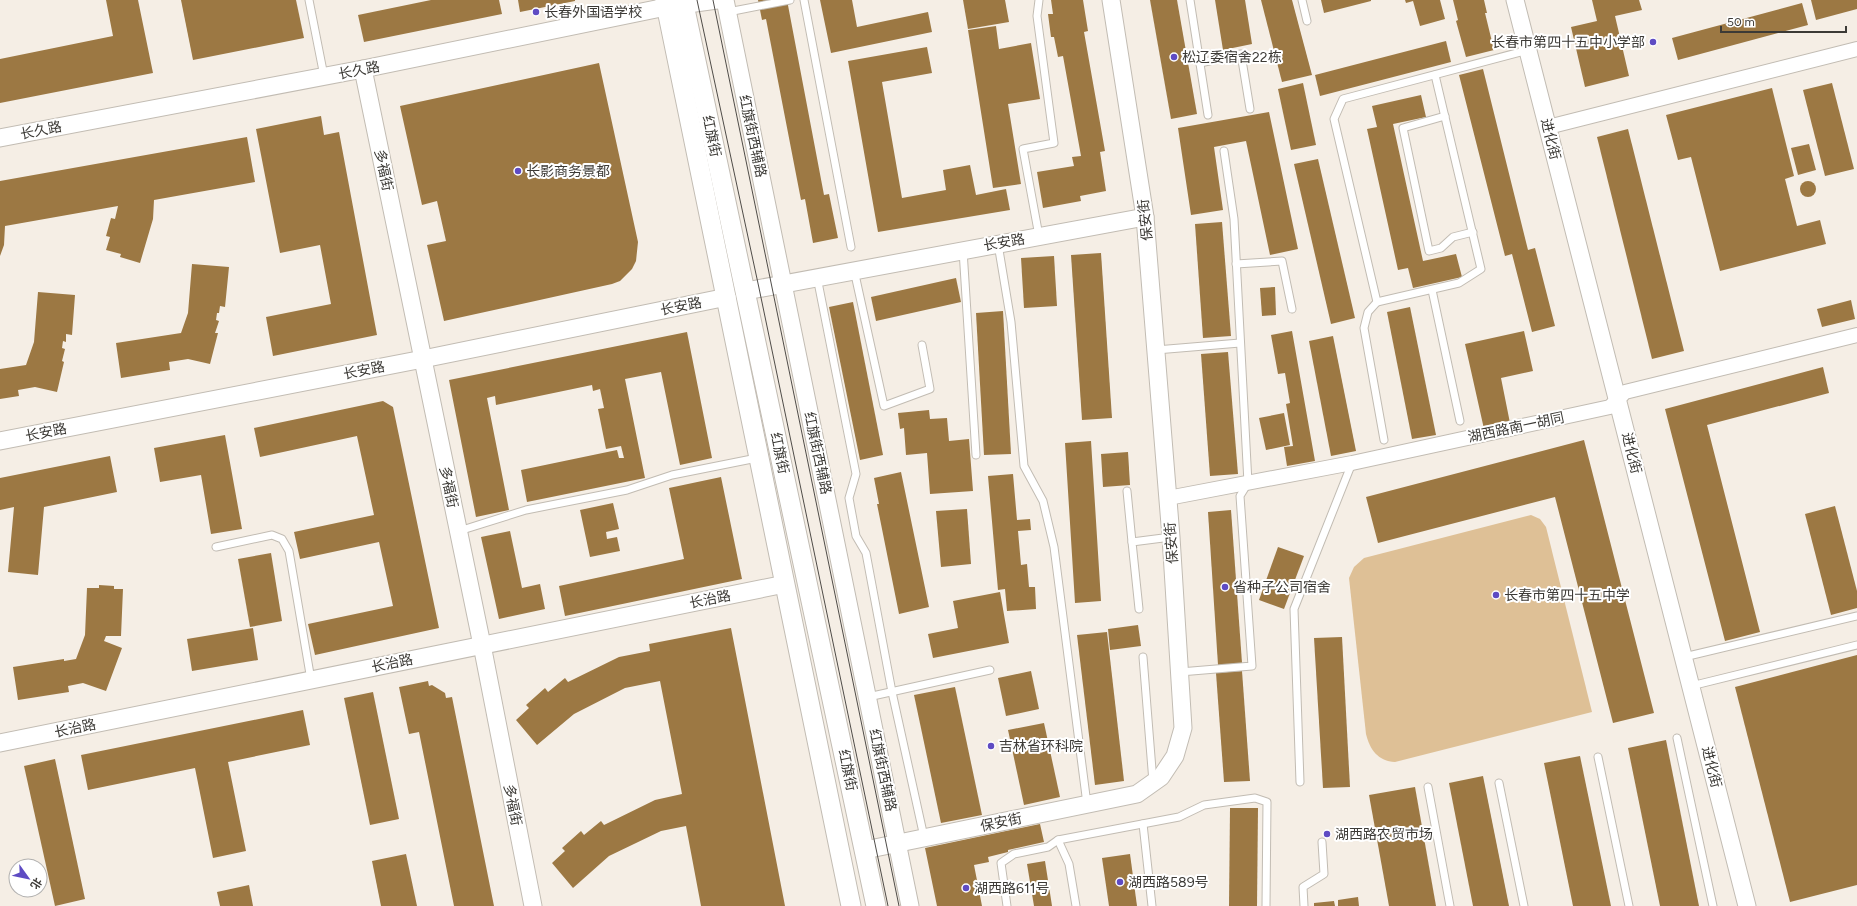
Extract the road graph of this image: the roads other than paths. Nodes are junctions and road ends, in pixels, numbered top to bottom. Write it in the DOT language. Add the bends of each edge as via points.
graph roads {
  1 [pos="309,0"];
  2 [pos="790,0"];
  3 [pos="804,0"];
  4 [pos="1039,0"];
  5 [pos="1111,0"];
  6 [pos="1190,0"];
  7 [pos="1302,0"];
  8 [pos="1515,0"];
  9 [pos="674,3"];
  10 [pos="723,4"];
  11 [pos="1308,21"];
  12 [pos="1857,49"];
  13 [pos="1528,50"];
  14 [pos="1200,63"];
  15 [pos="363,69"];
  16 [pos="1436,74"];
  17 [pos="324,76"];
  18 [pos="1250,109"];
  19 [pos="1208,115"];
  20 [pos="1445,116"];
  21 [pos="1548,127"];
  22 [pos="0,138"];
  23 [pos="1224,151"];
  24 [pos="1145,217"];
  25 [pos="1473,232"];
  26 [pos="1039,236"];
  27 [pos="998,244"];
  28 [pos="851,247"];
  29 [pos="963,250"];
  30 [pos="1236,264"];
  31 [pos="854,270"];
  32 [pos="817,277"];
  33 [pos="783,283"];
  34 [pos="1432,290"];
  35 [pos="746,291"];
  36 [pos="727,297"];
  37 [pos="1377,302"];
  38 [pos="1292,309"];
  39 [pos="1857,335"];
  40 [pos="1240,343"];
  41 [pos="922,346"];
  42 [pos="1156,350"];
  43 [pos="423,359"];
  44 [pos="1618,399"];
  45 [pos="1460,421"];
  46 [pos="1384,440"];
  47 [pos="0,441"];
  48 [pos="976,455"];
  49 [pos="760,458"];
  50 [pos="1352,463"];
  51 [pos="1248,483"];
  52 [pos="1127,491"];
  53 [pos="1168,498"];
  54 [pos="458,532"];
  55 [pos="1171,537"];
  56 [pos="1132,542"];
  57 [pos="216,547"];
  58 [pos="785,584"];
  59 [pos="1139,609"];
  60 [pos="1857,616"];
  61 [pos="482,645"];
  62 [pos="1857,645"];
  63 [pos="1143,657"];
  64 [pos="1684,657"];
  65 [pos="990,670"];
  66 [pos="1180,672"];
  67 [pos="311,680"];
  68 [pos="1691,686"];
  69 [pos="892,692"];
  70 [pos="868,697"];
  71 [pos="1677,738"];
  72 [pos="0,743"];
  73 [pos="1598,757"];
  74 [pos="1153,782"];
  75 [pos="1300,782"];
  76 [pos="1499,783"];
  77 [pos="1428,787"];
  78 [pos="1087,804"];
  79 [pos="1143,824"];
  80 [pos="924,837"];
  81 [pos="1058,840"];
  82 [pos="898,842"];
  83 [pos="1322,842"];
  84 [pos="865,850"];
  85 [pos="533,906"];
  86 [pos="851,906"];
  87 [pos="876,906"];
  88 [pos="910,906"];
  89 [pos="1007,906"];
  90 [pos="1076,906"];
  91 [pos="1152,906"];
  92 [pos="1266,906"];
  93 [pos="1304,906"];
  94 [pos="1450,906"];
  95 [pos="1524,906"];
  96 [pos="1629,906"];
  97 [pos="1713,906"];
  98 [pos="1747,906"];
  1 -- 17 [label="lane"];
  2 -- 10 [label="lane"];
  3 -- 28 [label="lane"];
  4 -- 26 [label="lane" via="1037,16 1054,142 1023,149"];
  5 -- 24 [label="street, 保安街"];
  6 -- 14 [label="lane"];
  7 -- 11 [label="lane"];
  8 -- 13 [label="street, 进化街"];
  9 -- 10 [label="street, 长久路"];
  9 -- 15 [label="street, 长久路"];
  9 -- 35 [label="main road, 红旗街"];
  9 -- 36 [label="main road, 红旗街"];
  10 -- 33 [label="street, 红旗街西辅路"];
  12 -- 21 [label="street"];
  13 -- 16 [label="lane"];
  13 -- 21 [label="street, 进化街"];
  14 -- 18 [label="lane" via="1241,54"];
  14 -- 19 [label="lane"];
  15 -- 17 [label="street, 长久路"];
  15 -- 43 [label="street, 多福街"];
  16 -- 20 [label="lane"];
  16 -- 37 [label="lane" via="1343,99 1334,119"];
  17 -- 22 [label="street, 长久路"];
  20 -- 25 [label="lane"];
  20 -- 25 [label="lane" via="1403,128 1429,251 1441,248 1453,237"];
  21 -- 44 [label="street, 进化街"];
  23 -- 30 [label="lane" via="1234,219"];
  24 -- 26 [label="street, 长安路"];
  24 -- 42 [label="street, 保安街"];
  25 -- 34 [label="lane" via="1481,268 1459,283"];
  26 -- 27 [label="street, 长安路"];
  27 -- 29 [label="street, 长安路"];
  27 -- 78 [label="lane" via="1011,322 1024,466 1043,501 1054,547"];
  29 -- 31 [label="street, 长安路"];
  29 -- 48 [label="lane"];
  30 -- 38 [label="lane" via="1282,261"];
  30 -- 40 [label="lane"];
  31 -- 32 [label="street, 长安路"];
  31 -- 41 [label="lane" via="884,406 930,389"];
  32 -- 33 [label="street, 长安路"];
  32 -- 69 [label="lane" via="856,474 849,498 856,536 866,553"];
  33 -- 35 [label="street, 长安路"];
  33 -- 70 [label="street, 红旗街西辅路"];
  34 -- 37 [label="lane"];
  34 -- 45 [label="lane"];
  35 -- 84 [label="main road, 红旗街"];
  36 -- 43 [label="street, 长安路"];
  36 -- 49 [label="main road, 红旗街"];
  37 -- 46 [label="lane" via="1368,312 1364,328"];
  39 -- 44 [label="street, 湖西路南一胡同" via="1626,392"];
  40 -- 42 [label="lane"];
  40 -- 51 [label="lane"];
  42 -- 53 [label="street, 保安街"];
  43 -- 47 [label="street, 长安路"];
  43 -- 54 [label="street, 多福街"];
  44 -- 50 [label="street, 湖西路南一胡同" via="1610,407"];
  44 -- 64 [label="street, 进化街"];
  49 -- 54 [label="lane" via="672,474 627,490 526,510"];
  49 -- 58 [label="main road, 红旗街"];
  50 -- 51 [label="street, 湖西路南一胡同"];
  50 -- 75 [label="lane" via="1294,609"];
  51 -- 53 [label="street, 湖西路南一胡同"];
  51 -- 66 [label="lane" via="1240,496 1252,666"];
  52 -- 56 [label="lane"];
  53 -- 55 [label="street, 保安街"];
  54 -- 61 [label="street, 多福街"];
  55 -- 56 [label="lane"];
  55 -- 66 [label="street, 保安街"];
  56 -- 59 [label="lane"];
  57 -- 67 [label="lane" via="272,536 282,539 289,551"];
  58 -- 61 [label="street, 长治路"];
  58 -- 86 [label="main road, 红旗街"];
  60 -- 64 [label="lane"];
  61 -- 67 [label="street, 长治路"];
  61 -- 85 [label="street, 多福街"];
  62 -- 68 [label="lane"];
  63 -- 74 [label="lane"];
  64 -- 68 [label="street, 进化街"];
  65 -- 69 [label="lane"];
  66 -- 74 [label="street, 保安街" via="1184,728 1175,756 1161,776"];
  67 -- 72 [label="street, 长治路"];
  68 -- 98 [label="street, 进化街"];
  69 -- 70 [label="lane"];
  69 -- 80 [label="lane"];
  70 -- 82 [label="street, 红旗街西辅路"];
  71 -- 97 [label="lane"];
  73 -- 96 [label="lane"];
  74 -- 78 [label="street, 保安街" via="1137,794"];
  76 -- 95 [label="lane"];
  77 -- 94 [label="lane"];
  78 -- 80 [label="street, 保安街"];
  79 -- 81 [label="lane"];
  79 -- 91 [label="lane"];
  79 -- 92 [label="lane" via="1179,816 1204,805 1255,798 1267,802"];
  80 -- 82 [label="street, 保安街"];
  81 -- 89 [label="lane" via="1048,847 1014,854 1001,864"];
  81 -- 90 [label="lane" via="1069,864"];
  82 -- 84 [label="street, 保安街"];
  82 -- 88 [label="street, 红旗街西辅路"];
  83 -- 93 [label="lane" via="1324,874 1303,887"];
  84 -- 87 [label="main road, 红旗街"];
}
